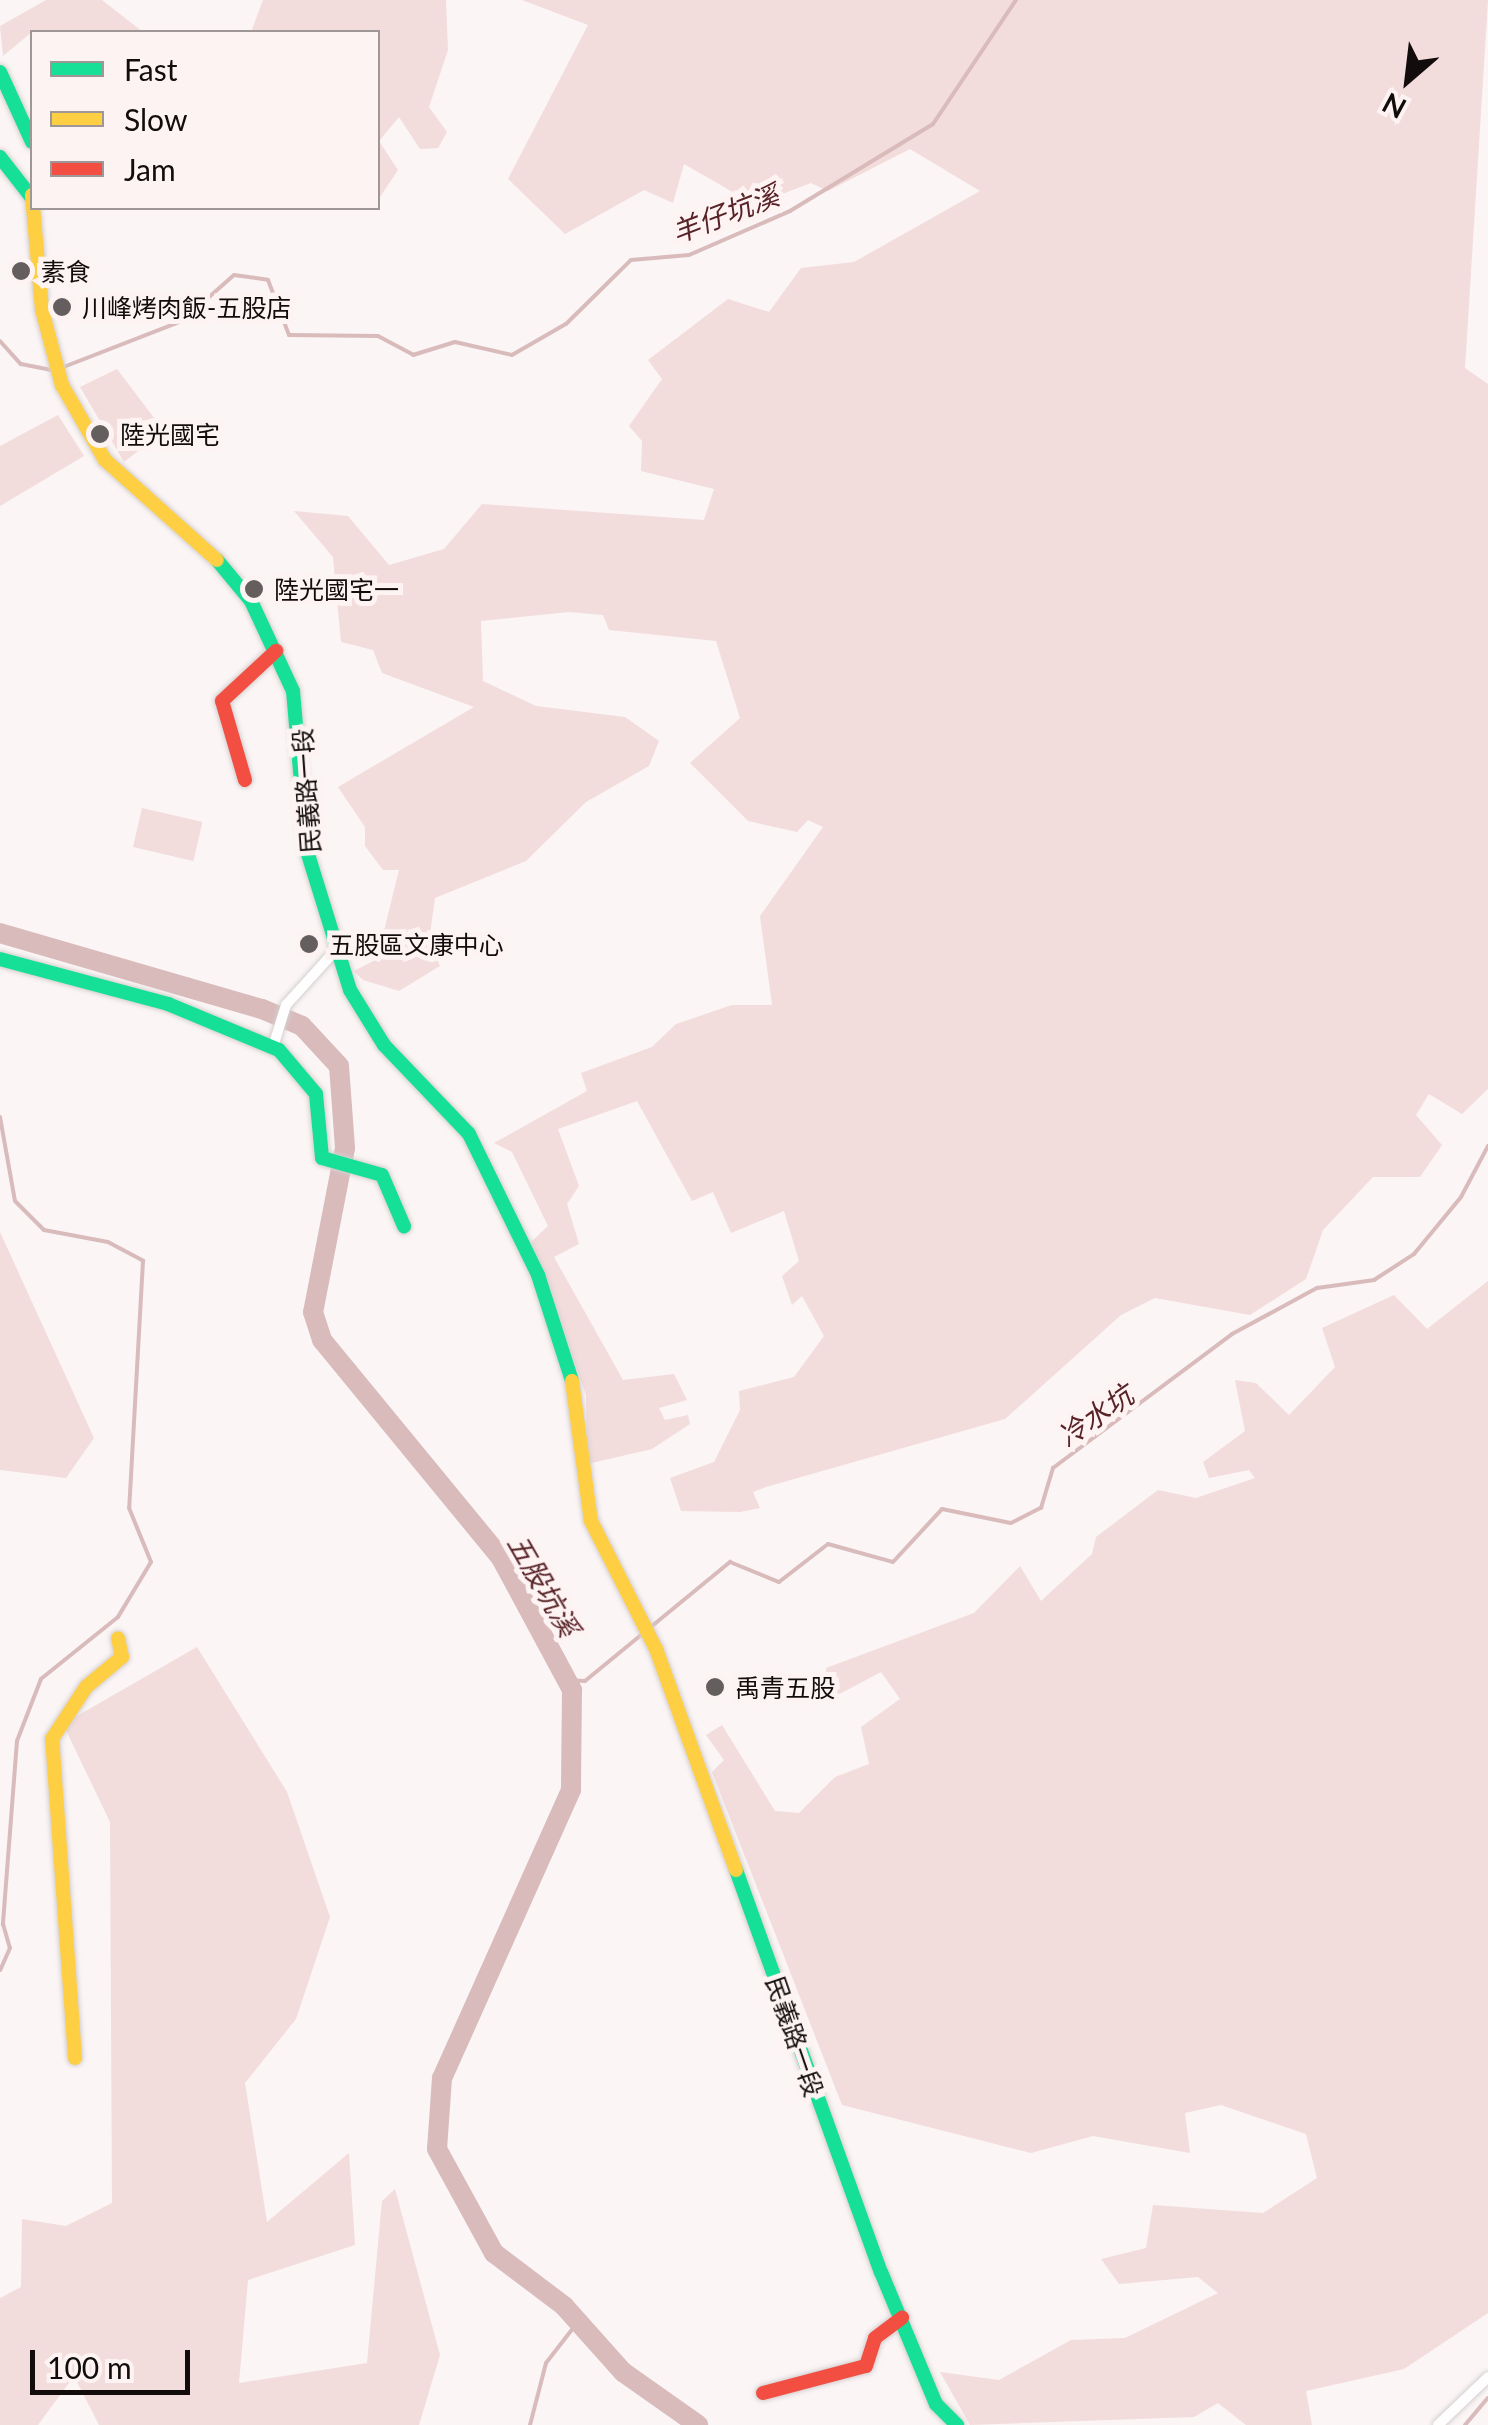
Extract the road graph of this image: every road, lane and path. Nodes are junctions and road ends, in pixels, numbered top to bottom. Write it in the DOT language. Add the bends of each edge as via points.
graph roads {
  1 [pos="0,72"];
  2 [pos="30,138"];
  3 [pos="0,157"];
  4 [pos="30,194"];
  5 [pos="33,210"];
  6 [pos="276,652"];
  7 [pos="245,780"];
  8 [pos="334,952"];
  9 [pos="0,959"];
  10 [pos="274,1043"];
  11 [pos="404,1226"];
  12 [pos="118,1638"];
  13 [pos="75,2058"];
  14 [pos="902,2318"];
  15 [pos="1488,2377"];
  16 [pos="764,2393"];
  17 [pos="957,2425"];
  18 [pos="1438,2425"];
  1 -- 2 [label="main road"];
  3 -- 4 [label="main road"];
  5 -- 6 [label="main road, 民義路一段" via="42,310 62,385 104,460 231,572"];
  6 -- 7 [label="main road" via="222,701"];
  6 -- 8 [label="main road, 民義路一段" via="300,720 303,824"];
  8 -- 10 [label="street" via="286,1006"];
  8 -- 14 [label="main road, 民義路一段" via="384,1046 469,1134 538,1275 577,1396 591,1521 648,1633"];
  9 -- 10 [label="main road" via="168,1004"];
  10 -- 11 [label="main road" via="316,1094 322,1158 382,1176"];
  12 -- 13 [label="main road" via="122,1657 86,1687 52,1739"];
  14 -- 16 [label="main road" via="874,2338 866,2366"];
  14 -- 17 [label="main road, 民義路一段" via="936,2404"];
  15 -- 18 [label="street"];
}
